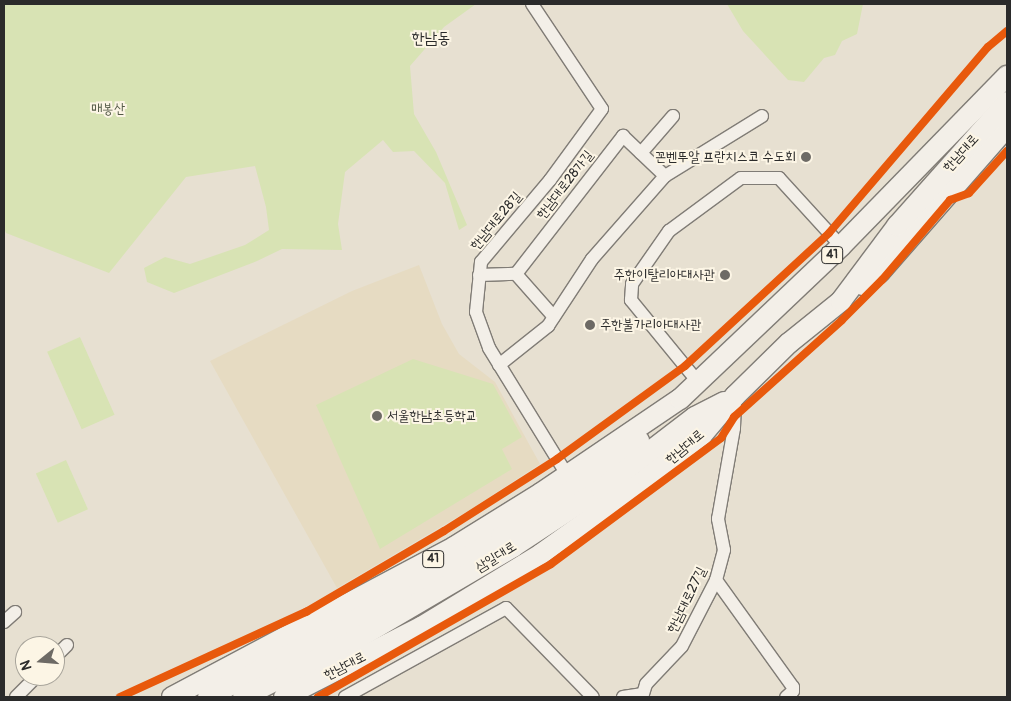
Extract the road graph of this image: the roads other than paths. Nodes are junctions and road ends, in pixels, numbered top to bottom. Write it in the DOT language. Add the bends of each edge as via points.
graph roads {
  1 [pos="532,4"];
  2 [pos="1007,67"];
  3 [pos="1007,76"];
  4 [pos="1007,102"];
  5 [pos="978,104"];
  6 [pos="673,116"];
  7 [pos="762,116"];
  8 [pos="1007,128"];
  9 [pos="642,153"];
  10 [pos="666,176"];
  11 [pos="841,246"];
  12 [pos="516,274"];
  13 [pos="479,275"];
  14 [pos="841,301"];
  15 [pos="554,317"];
  16 [pos="499,365"];
  17 [pos="698,382"];
  18 [pos="735,396"];
  19 [pos="680,399"];
  20 [pos="567,475"];
  21 [pos="716,580"];
  22 [pos="15,612"];
  23 [pos="4,622"];
  24 [pos="753,632"];
  25 [pos="349,634"];
  26 [pos="27,686"];
  27 [pos="16,697"];
  28 [pos="172,697"];
  29 [pos="208,697"];
  30 [pos="243,697"];
  31 [pos="284,697"];
  32 [pos="345,697"];
  33 [pos="593,697"];
  34 [pos="623,697"];
  35 [pos="786,697"];
  36 [pos="801,697"];
  1 -- 13 [label="street, 한남대로28길" via="602,109 550,180 481,262"];
  2 -- 5 [label="main road"];
  3 -- 5 [label="main road, 한남대로 / 41"];
  4 -- 14 [label="main road, 한남대로 / 41" via="897,226"];
  5 -- 11 [label="main road, 한남대로 / 41"];
  6 -- 9 [label="street"];
  7 -- 10 [label="street"];
  8 -- 14 [label="main road" via="880,272"];
  9 -- 10 [label="street, 한남대로28가길"];
  9 -- 12 [label="street, 한남대로28가길" via="623,136"];
  10 -- 15 [label="street" via="592,259"];
  11 -- 17 [label="main road, 한남대로 / 41"];
  11 -- 17 [label="street" via="779,178 742,178 669,230 632,284 631,300"];
  12 -- 13 [label="street"];
  12 -- 15 [label="street"];
  13 -- 16 [label="street, 한남대로28길" via="476,312"];
  14 -- 18 [label="main road, 한남대로 / 41" via="789,343"];
  15 -- 16 [label="street" via="548,326"];
  16 -- 20 [label="street, 한남대로28길"];
  17 -- 19 [label="main road, 한남대로 / 41"];
  18 -- 21 [label="street, 한남대로27길" via="734,428 718,519 724,550"];
  18 -- 25 [label="main road, 삼일대로" via="695,417 600,489 513,547"];
  18 -- 31 [label="main road, 한남대로 / 41" via="702,435 541,554 421,627"];
  19 -- 20 [label="main road, 한남대로 / 41"];
  19 -- 25 [label="main road, 삼일대로" via="641,440 589,479"];
  20 -- 28 [label="main road, 한남대로 / 41" via="454,547"];
  21 -- 24 [label="street"];
  21 -- 34 [label="street, 한남대로27길" via="682,646 646,684 643,694"];
  22 -- 23 [label="street"];
  24 -- 35 [label="street" via="793,687"];
  24 -- 36 [label="street"];
  25 -- 29 [label="main road, 삼일대로"];
  25 -- 30 [label="main road, 삼일대로"];
  26 -- 27 [label="street"];
  32 -- 33 [label="street" via="506,608"];
}
